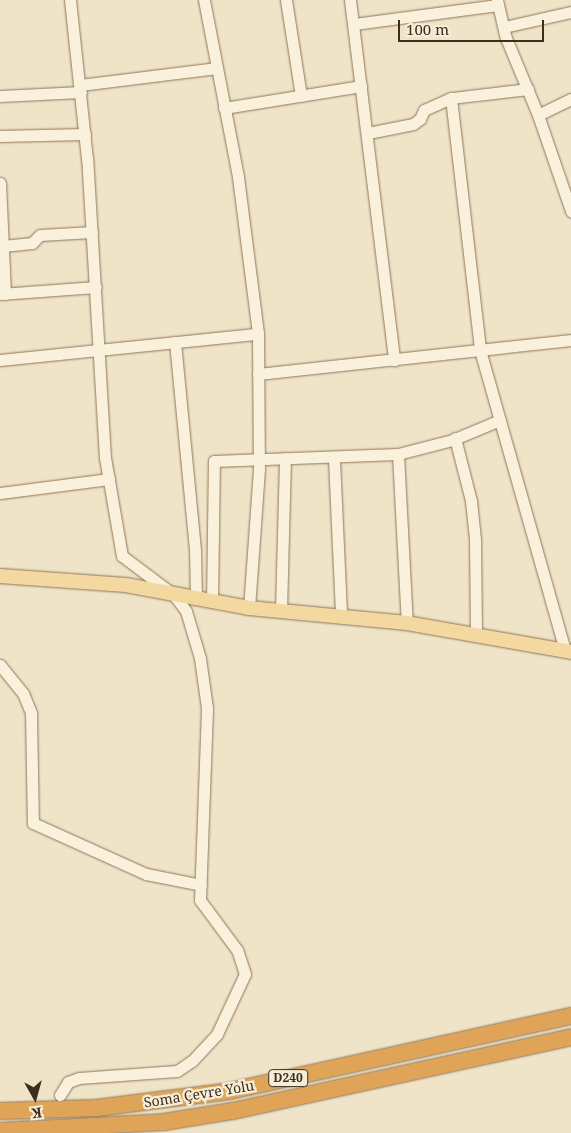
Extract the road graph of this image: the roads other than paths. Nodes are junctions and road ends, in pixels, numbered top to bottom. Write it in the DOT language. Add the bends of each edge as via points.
graph roads {
  1 [pos="70,0"];
  2 [pos="204,0"];
  3 [pos="286,0"];
  4 [pos="350,0"];
  5 [pos="498,2"];
  6 [pos="571,12"];
  7 [pos="354,24"];
  8 [pos="504,27"];
  9 [pos="217,68"];
  10 [pos="361,86"];
  11 [pos="80,89"];
  12 [pos="528,89"];
  13 [pos="0,96"];
  14 [pos="301,96"];
  15 [pos="451,98"];
  16 [pos="571,99"];
  17 [pos="224,108"];
  18 [pos="538,115"];
  19 [pos="368,133"];
  20 [pos="85,134"];
  21 [pos="0,136"];
  22 [pos="0,183"];
  23 [pos="571,211"];
  24 [pos="92,232"];
  25 [pos="3,246"];
  26 [pos="96,287"];
  27 [pos="2,294"];
  28 [pos="258,334"];
  29 [pos="571,340"];
  30 [pos="174,342"];
  31 [pos="98,350"];
  32 [pos="480,350"];
  33 [pos="0,360"];
  34 [pos="394,360"];
  35 [pos="258,374"];
  36 [pos="500,420"];
  37 [pos="455,438"];
  38 [pos="398,454"];
  39 [pos="258,458"];
  40 [pos="285,458"];
  41 [pos="334,459"];
  42 [pos="109,479"];
  43 [pos="0,493"];
  44 [pos="0,576"];
  45 [pos="174,595"];
  46 [pos="196,599"];
  47 [pos="212,602"];
  48 [pos="250,608"];
  49 [pos="281,611"];
  50 [pos="341,616"];
  51 [pos="407,623"];
  52 [pos="476,635"];
  53 [pos="568,651"];
  54 [pos="0,665"];
  55 [pos="201,885"];
  56 [pos="571,1016"];
  57 [pos="571,1037"];
  58 [pos="60,1095"];
  59 [pos="0,1111"];
  60 [pos="0,1131"];
  1 -- 11 [label="street"];
  2 -- 9 [label="street"];
  3 -- 14 [label="street"];
  4 -- 7 [label="street"];
  5 -- 7 [label="street"];
  5 -- 8 [label="street"];
  6 -- 8 [label="street"];
  7 -- 10 [label="street"];
  8 -- 12 [label="street"];
  9 -- 11 [label="street"];
  9 -- 17 [label="street"];
  10 -- 14 [label="street"];
  10 -- 19 [label="street"];
  11 -- 13 [label="street"];
  11 -- 20 [label="street"];
  12 -- 15 [label="street"];
  12 -- 18 [label="street"];
  14 -- 17 [label="street"];
  15 -- 19 [label="street" via="424,110 413,124"];
  15 -- 32 [label="street"];
  16 -- 18 [label="street"];
  17 -- 28 [label="street" via="243,207"];
  18 -- 23 [label="street"];
  19 -- 34 [label="street"];
  20 -- 21 [label="street"];
  20 -- 24 [label="street"];
  22 -- 25 [label="street"];
  24 -- 25 [label="street" via="40,235 32,243"];
  24 -- 26 [label="street"];
  25 -- 27 [label="street"];
  26 -- 27 [label="street"];
  26 -- 31 [label="street"];
  28 -- 30 [label="street"];
  28 -- 35 [label="street"];
  29 -- 32 [label="street"];
  30 -- 31 [label="street"];
  30 -- 46 [label="street" via="195,550"];
  31 -- 33 [label="street"];
  31 -- 42 [label="street"];
  32 -- 34 [label="street"];
  32 -- 36 [label="street"];
  34 -- 35 [label="street"];
  35 -- 39 [label="street"];
  36 -- 37 [label="street"];
  36 -- 53 [label="street"];
  37 -- 38 [label="street"];
  37 -- 52 [label="street" via="471,501 475,539"];
  38 -- 41 [label="street"];
  38 -- 51 [label="street"];
  39 -- 40 [label="street"];
  39 -- 47 [label="street" via="214,461"];
  39 -- 48 [label="street"];
  40 -- 41 [label="street"];
  40 -- 49 [label="street"];
  41 -- 50 [label="street"];
  42 -- 43 [label="street"];
  42 -- 45 [label="street" via="122,556"];
  44 -- 45 [label="main road" via="126,585"];
  45 -- 46 [label="main road"];
  45 -- 55 [label="street" via="186,611 200,658 206,698"];
  46 -- 47 [label="main road"];
  47 -- 48 [label="main road"];
  48 -- 49 [label="main road"];
  49 -- 50 [label="main road"];
  50 -- 51 [label="main road"];
  51 -- 52 [label="main road"];
  52 -- 53 [label="main road"];
  54 -- 55 [label="street" via="24,693 31,713 33,823 146,874"];
  55 -- 58 [label="street" via="200,900 237,950 245,974 217,1034 203,1052 177,1070 79,1078 68,1082"];
  56 -- 59 [label="highway, Soma Çevre Yolu / D240" via="230,1090 96,1108"];
  57 -- 60 [label="highway, Soma Çevre Yolu / D240" via="233,1111 164,1122"];
}
